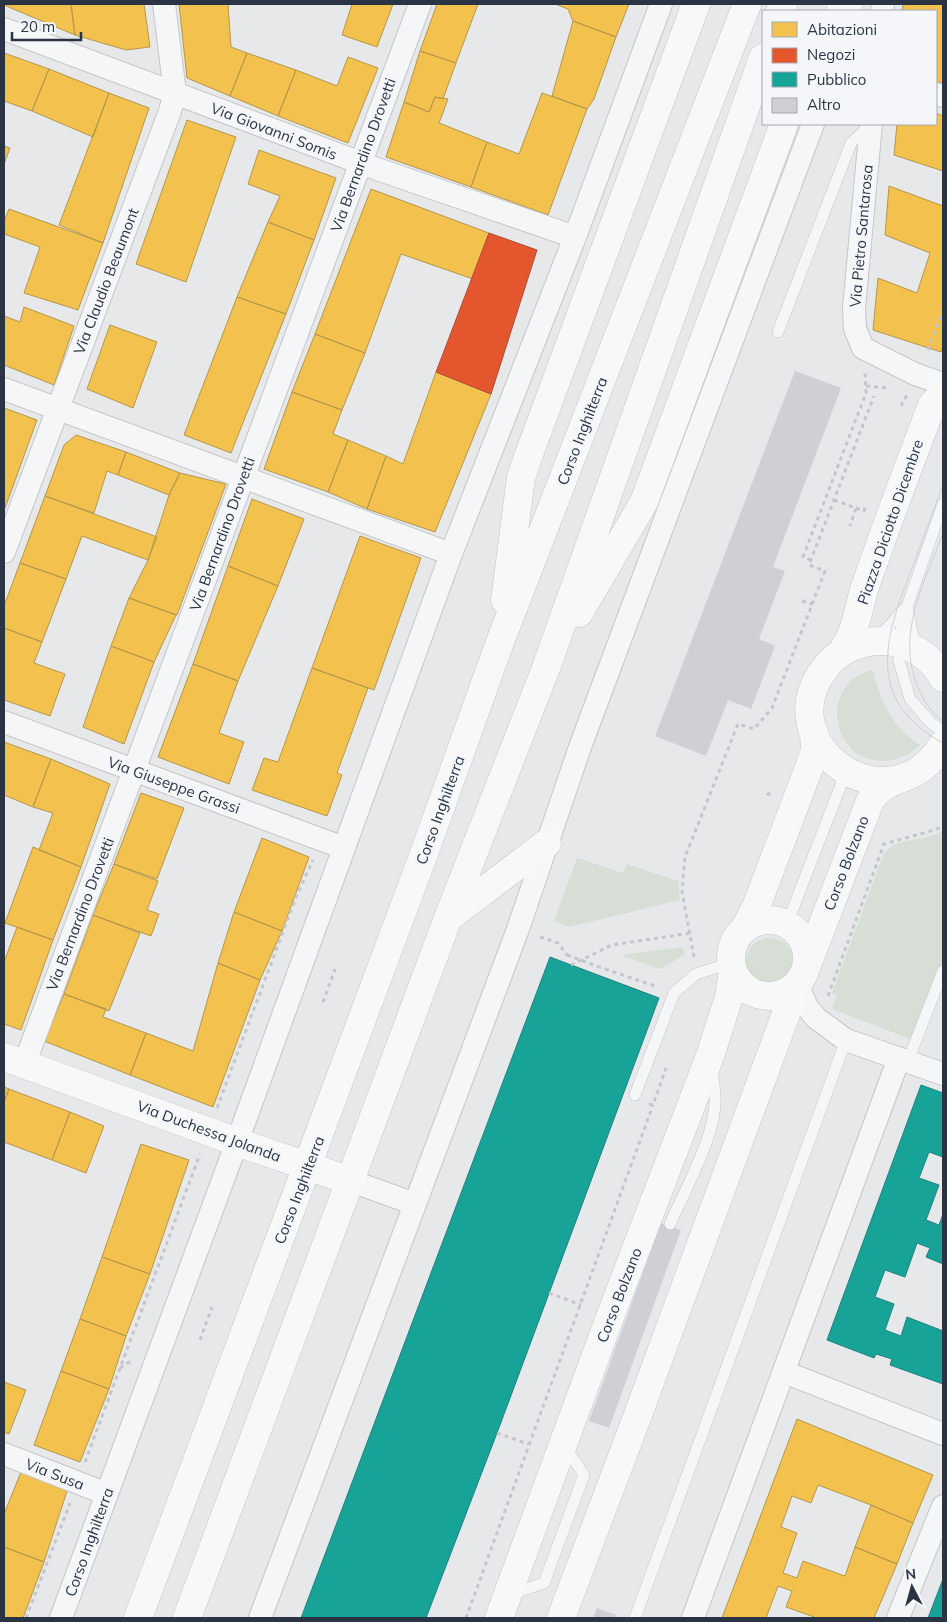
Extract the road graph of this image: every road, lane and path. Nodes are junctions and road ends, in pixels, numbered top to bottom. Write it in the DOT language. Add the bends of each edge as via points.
graph roads {
  1 [pos="164,4"];
  2 [pos="420,4"];
  3 [pos="661,4"];
  4 [pos="696,4"];
  5 [pos="747,4"];
  6 [pos="4,29"];
  7 [pos="762,61"];
  8 [pos="174,93"];
  9 [pos="784,125"];
  10 [pos="813,125"];
  11 [pos="870,125"];
  12 [pos="871,125"];
  13 [pos="360,163"];
  14 [pos="575,237"];
  15 [pos="943,310"];
  16 [pos="778,332"];
  17 [pos="928,350"];
  18 [pos="943,384"];
  19 [pos="4,390"];
  20 [pos="943,394"];
  21 [pos="874,396"];
  22 [pos="58,410"];
  23 [pos="243,478"];
  24 [pos="834,500"];
  25 [pos="943,504"];
  26 [pos="856,508"];
  27 [pos="864,511"];
  28 [pos="850,526"];
  29 [pos="4,552"];
  30 [pos="451,554"];
  31 [pos="803,557"];
  32 [pos="811,560"];
  33 [pos="802,601"];
  34 [pos="812,604"];
  35 [pos="907,605"];
  36 [pos="500,642"];
  37 [pos="850,648"];
  38 [pos="911,648"];
  39 [pos="546,668"];
  40 [pos="943,678"];
  41 [pos="4,722"];
  42 [pos="943,731"];
  43 [pos="814,732"];
  44 [pos="943,744"];
  45 [pos="925,769"];
  46 [pos="134,771"];
  47 [pos="846,772"];
  48 [pos="943,826"];
  49 [pos="323,840"];
  50 [pos="547,844"];
  51 [pos="344,848"];
  52 [pos="448,918"];
  53 [pos="787,924"];
  54 [pos="745,928"];
  55 [pos="691,933"];
  56 [pos="531,934"];
  57 [pos="571,965"];
  58 [pos="732,967"];
  59 [pos="335,969"];
  60 [pos="943,971"];
  61 [pos="696,974"];
  62 [pos="801,977"];
  63 [pos="674,993"];
  64 [pos="826,1001"];
  65 [pos="323,1002"];
  66 [pos="846,1040"];
  67 [pos="710,1056"];
  68 [pos="904,1060"];
  69 [pos="14,1061"];
  70 [pos="943,1074"];
  71 [pos="635,1095"];
  72 [pos="652,1105"];
  73 [pos="208,1131"];
  74 [pos="237,1142"];
  75 [pos="308,1165"];
  76 [pos="351,1181"];
  77 [pos="415,1204"];
  78 [pos="670,1224"];
  79 [pos="549,1293"];
  80 [pos="581,1305"];
  81 [pos="212,1307"];
  82 [pos="200,1340"];
  83 [pos="135,1359"];
  84 [pos="120,1368"];
  85 [pos="784,1372"];
  86 [pos="497,1433"];
  87 [pos="943,1434"];
  88 [pos="528,1444"];
  89 [pos="4,1454"];
  90 [pos="77,1483"];
  91 [pos="107,1494"];
  92 [pos="943,1506"];
  93 [pos="504,1607"];
  94 [pos="26,1618"];
  95 [pos="61,1618"];
  96 [pos="138,1618"];
  97 [pos="187,1618"];
  98 [pos="260,1618"];
  99 [pos="466,1618"];
  100 [pos="561,1618"];
  101 [pos="635,1618"];
  102 [pos="693,1618"];
  103 [pos="898,1618"];
  1 -- 8 [label="street, Via Claudio Beaumont"];
  2 -- 13 [label="street, Via Bernardino Drovetti"];
  3 -- 14 [label="street, Corso Inghilterra"];
  4 -- 36 [label="main road" via="525,464"];
  5 -- 36 [label="main road, Corso Inghilterra"];
  6 -- 8 [label="street, Via Giovanni Somis"];
  7 -- 39 [label="main road"];
  8 -- 13 [label="street, Via Giovanni Somis"];
  8 -- 22 [label="street, Via Claudio Beaumont"];
  9 -- 39 [label="main road" via="644,502"];
  10 -- 50 [label="street"];
  11 -- 16 [label="lane" via="850,143"];
  12 -- 18 [label="street, Via Pietro Santarosa" via="854,308 855,330 862,348"];
  13 -- 14 [label="street, Via Giovanni Somis"];
  13 -- 23 [label="street, Via Bernardino Drovetti"];
  14 -- 30 [label="street, Corso Inghilterra"];
  15 -- 17 [label="path"];
  19 -- 22 [label="street"];
  20 -- 37 [label="main road, Piazza Diciotto Dicembre" via="932,406 865,585"];
  21 -- 24 [label="path"];
  22 -- 23 [label="street"];
  22 -- 29 [label="street, Via Claudio Beaumont"];
  23 -- 30 [label="street"];
  23 -- 46 [label="street, Via Bernardino Drovetti"];
  24 -- 26 [label="path"];
  24 -- 32 [label="path"];
  25 -- 35 [label="lane"];
  26 -- 27 [label="path"];
  26 -- 28 [label="path"];
  30 -- 51 [label="street, Corso Inghilterra"];
  31 -- 32 [label="path"];
  32 -- 34 [label="path" via="809,565 825,571"];
  33 -- 34 [label="path"];
  34 -- 55 [label="path" via="772,708 754,729 738,724 685,857 682,891"];
  35 -- 37 [label="lane" via="882,634"];
  35 -- 38 [label="lane" via="913,637"];
  35 -- 38 [label="lane" via="902,621"];
  36 -- 75 [label="main road, Corso Inghilterra"];
  37 -- 38 [label="main road" via="889,641"];
  37 -- 43 [label="main road, Piazza Diciotto Dicembre" via="834,658 814,691 810,710"];
  38 -- 40 [label="main road" via="935,666"];
  38 -- 42 [label="lane" via="899,661 910,699 932,724"];
  39 -- 52 [label="main road"];
  41 -- 46 [label="street, Via Giuseppe Grassi"];
  43 -- 47 [label="main road, Piazza Diciotto Dicembre" via="826,755"];
  43 -- 54 [label="main road" via="815,750 810,765"];
  44 -- 45 [label="main road"];
  45 -- 47 [label="main road, Piazza Diciotto Dicembre" via="888,781 857,777"];
  45 -- 62 [label="main road, Corso Bolzano" via="884,785 870,801"];
  46 -- 49 [label="street, Via Giuseppe Grassi"];
  46 -- 69 [label="street, Via Bernardino Drovetti"];
  47 -- 53 [label="lane"];
  48 -- 64 [label="path" via="884,844"];
  49 -- 51 [label="street, Via Giuseppe Grassi"];
  49 -- 73 [label="path" via="296,897"];
  50 -- 52 [label="main road"];
  50 -- 77 [label="street"];
  51 -- 74 [label="street, Corso Inghilterra"];
  52 -- 76 [label="main road"];
  53 -- 54 [label="main road" via="765,920"];
  53 -- 62 [label="main road" via="806,946 807,956"];
  54 -- 58 [label="main road" via="733,945"];
  55 -- 57 [label="path" via="612,945"];
  55 -- 61 [label="path"];
  56 -- 63 [label="path, bridge" via="558,943 566,955"];
  58 -- 61 [label="lane"];
  58 -- 62 [label="main road" via="746,989 761,995 784,993"];
  58 -- 67 [label="main road, Corso Bolzano" via="729,997"];
  59 -- 65 [label="path"];
  60 -- 68 [label="lane"];
  61 -- 63 [label="lane"];
  62 -- 66 [label="street" via="808,1007 816,1018"];
  62 -- 100 [label="main road, Corso Bolzano"];
  63 -- 71 [label="lane"];
  66 -- 68 [label="street"];
  66 -- 101 [label="lane"];
  67 -- 78 [label="lane" via="715,1098 713,1118 698,1164"];
  67 -- 93 [label="main road, Corso Bolzano"];
  68 -- 70 [label="street"];
  68 -- 85 [label="street"];
  69 -- 73 [label="main road, Via Duchessa Jolanda"];
  72 -- 80 [label="path"];
  73 -- 74 [label="main road, Via Duchessa Jolanda"];
  73 -- 84 [label="path"];
  74 -- 75 [label="main road, Via Duchessa Jolanda"];
  74 -- 91 [label="street, Corso Inghilterra"];
  75 -- 76 [label="main road, Via Duchessa Jolanda"];
  75 -- 96 [label="main road, Corso Inghilterra"];
  76 -- 77 [label="street, Via Duchessa Jolanda"];
  76 -- 97 [label="main road"];
  77 -- 98 [label="street"];
  79 -- 80 [label="path"];
  80 -- 88 [label="path"];
  81 -- 82 [label="path"];
  83 -- 84 [label="path"];
  84 -- 90 [label="path"];
  85 -- 87 [label="street"];
  85 -- 102 [label="street"];
  86 -- 88 [label="path"];
  88 -- 99 [label="path"];
  89 -- 90 [label="street, Via Susa"];
  90 -- 91 [label="street, Via Susa"];
  90 -- 94 [label="path"];
  91 -- 95 [label="street, Corso Inghilterra"];
  92 -- 103 [label="street"];
}
